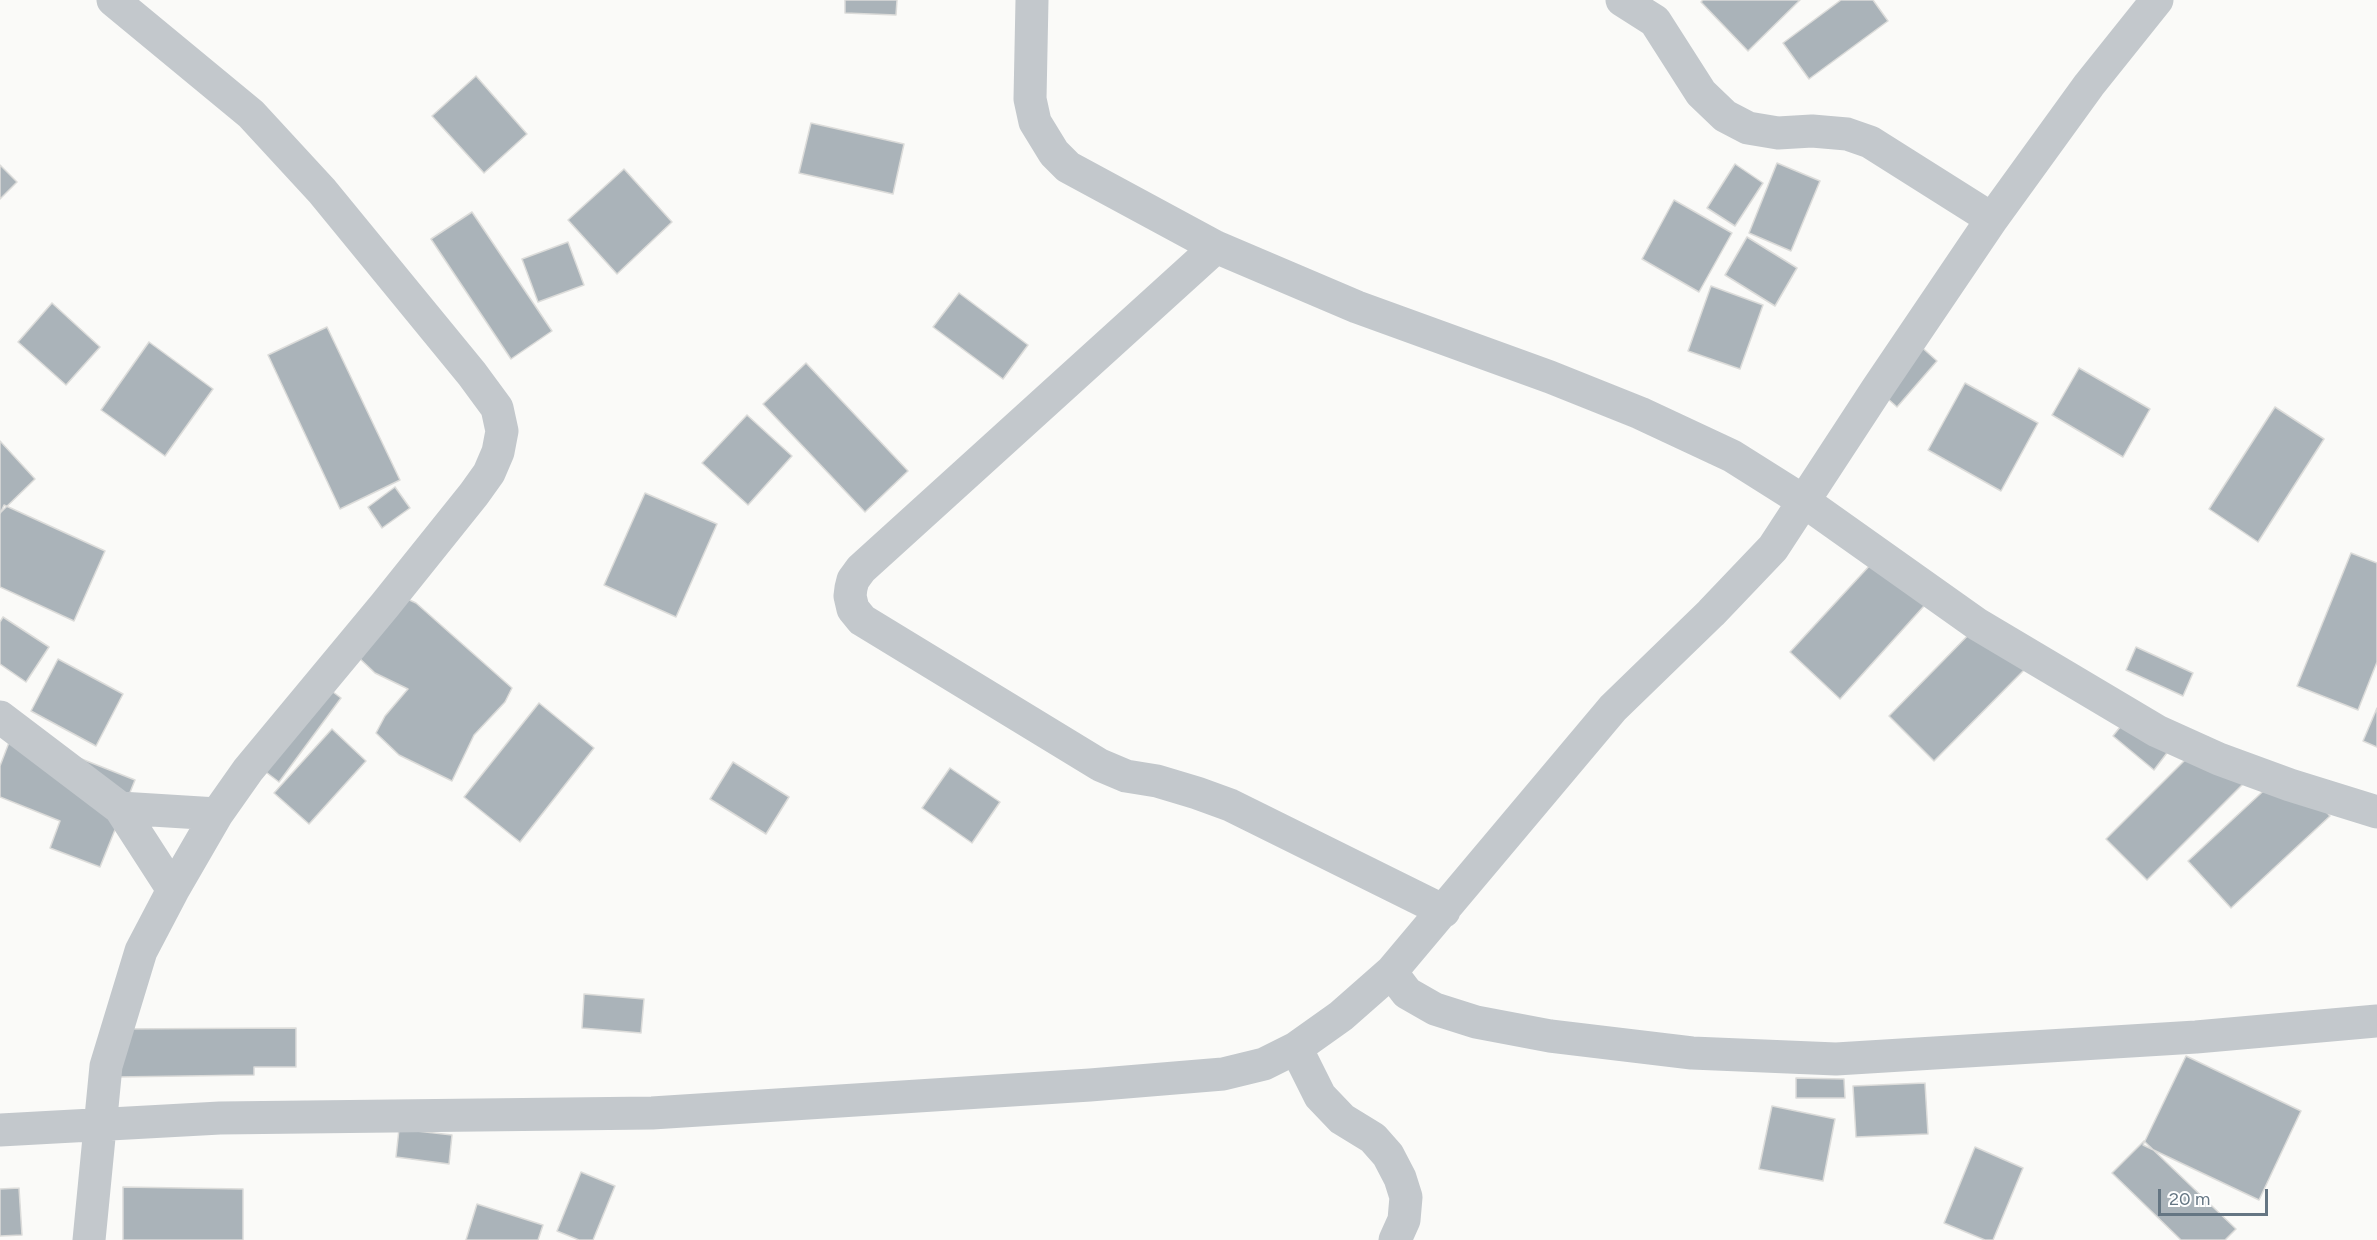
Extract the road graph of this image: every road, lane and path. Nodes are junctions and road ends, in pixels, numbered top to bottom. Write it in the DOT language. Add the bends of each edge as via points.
graph roads {
  1 [pos="112,0"];
  2 [pos="1032,0"];
  3 [pos="1622,0"];
  4 [pos="2157,0"];
  5 [pos="1992,219"];
  6 [pos="1216,247"];
  7 [pos="1805,502"];
  8 [pos="0,717"];
  9 [pos="120,808"];
  10 [pos="2377,812"];
  11 [pos="218,814"];
  12 [pos="173,891"];
  13 [pos="1444,911"];
  14 [pos="1390,972"];
  15 [pos="2377,1021"];
  16 [pos="1296,1048"];
  17 [pos="101,1125"];
  18 [pos="0,1130"];
  19 [pos="89,1240"];
  20 [pos="1395,1240"];
  1 -- 11 [label="street" via="251,114 322,191 478,383 496,408 502,431 489,473 474,494 248,770"];
  2 -- 6 [label="street" via="1030,99 1035,122 1054,153 1068,167"];
  3 -- 5 [label="street" via="1655,21 1701,93 1725,116 1748,128 1778,133 1847,134 1870,142"];
  4 -- 5 [label="street" via="2089,85"];
  5 -- 7 [label="street" via="1876,389"];
  6 -- 7 [label="street" via="1357,307 1640,413 1732,456"];
  6 -- 13 [label="street" via="861,569 851,588 854,609 862,620 1100,765 1230,805"];
  7 -- 10 [label="street" via="1977,624 2157,731 2230,763"];
  7 -- 13 [label="street" via="1773,548 1613,708"];
  8 -- 9 [label="street"];
  9 -- 11 [label="street"];
  9 -- 12 [label="street"];
  11 -- 12 [label="street"];
  12 -- 17 [label="street" via="141,951 124,1001 106,1066"];
  13 -- 14 [label="street"];
  14 -- 15 [label="street" via="1407,993 1435,1009 1476,1022 1550,1036 1692,1053 1836,1059 2196,1037"];
  14 -- 16 [label="street" via="1341,1016"];
  16 -- 17 [label="street" via="1264,1064 1223,1074 1090,1085 652,1113 220,1118"];
  16 -- 20 [label="street" via="1320,1096 1342,1119 1373,1138 1392,1163 1406,1197 1404,1220"];
  17 -- 18 [label="street"];
  17 -- 19 [label="street"];
}
